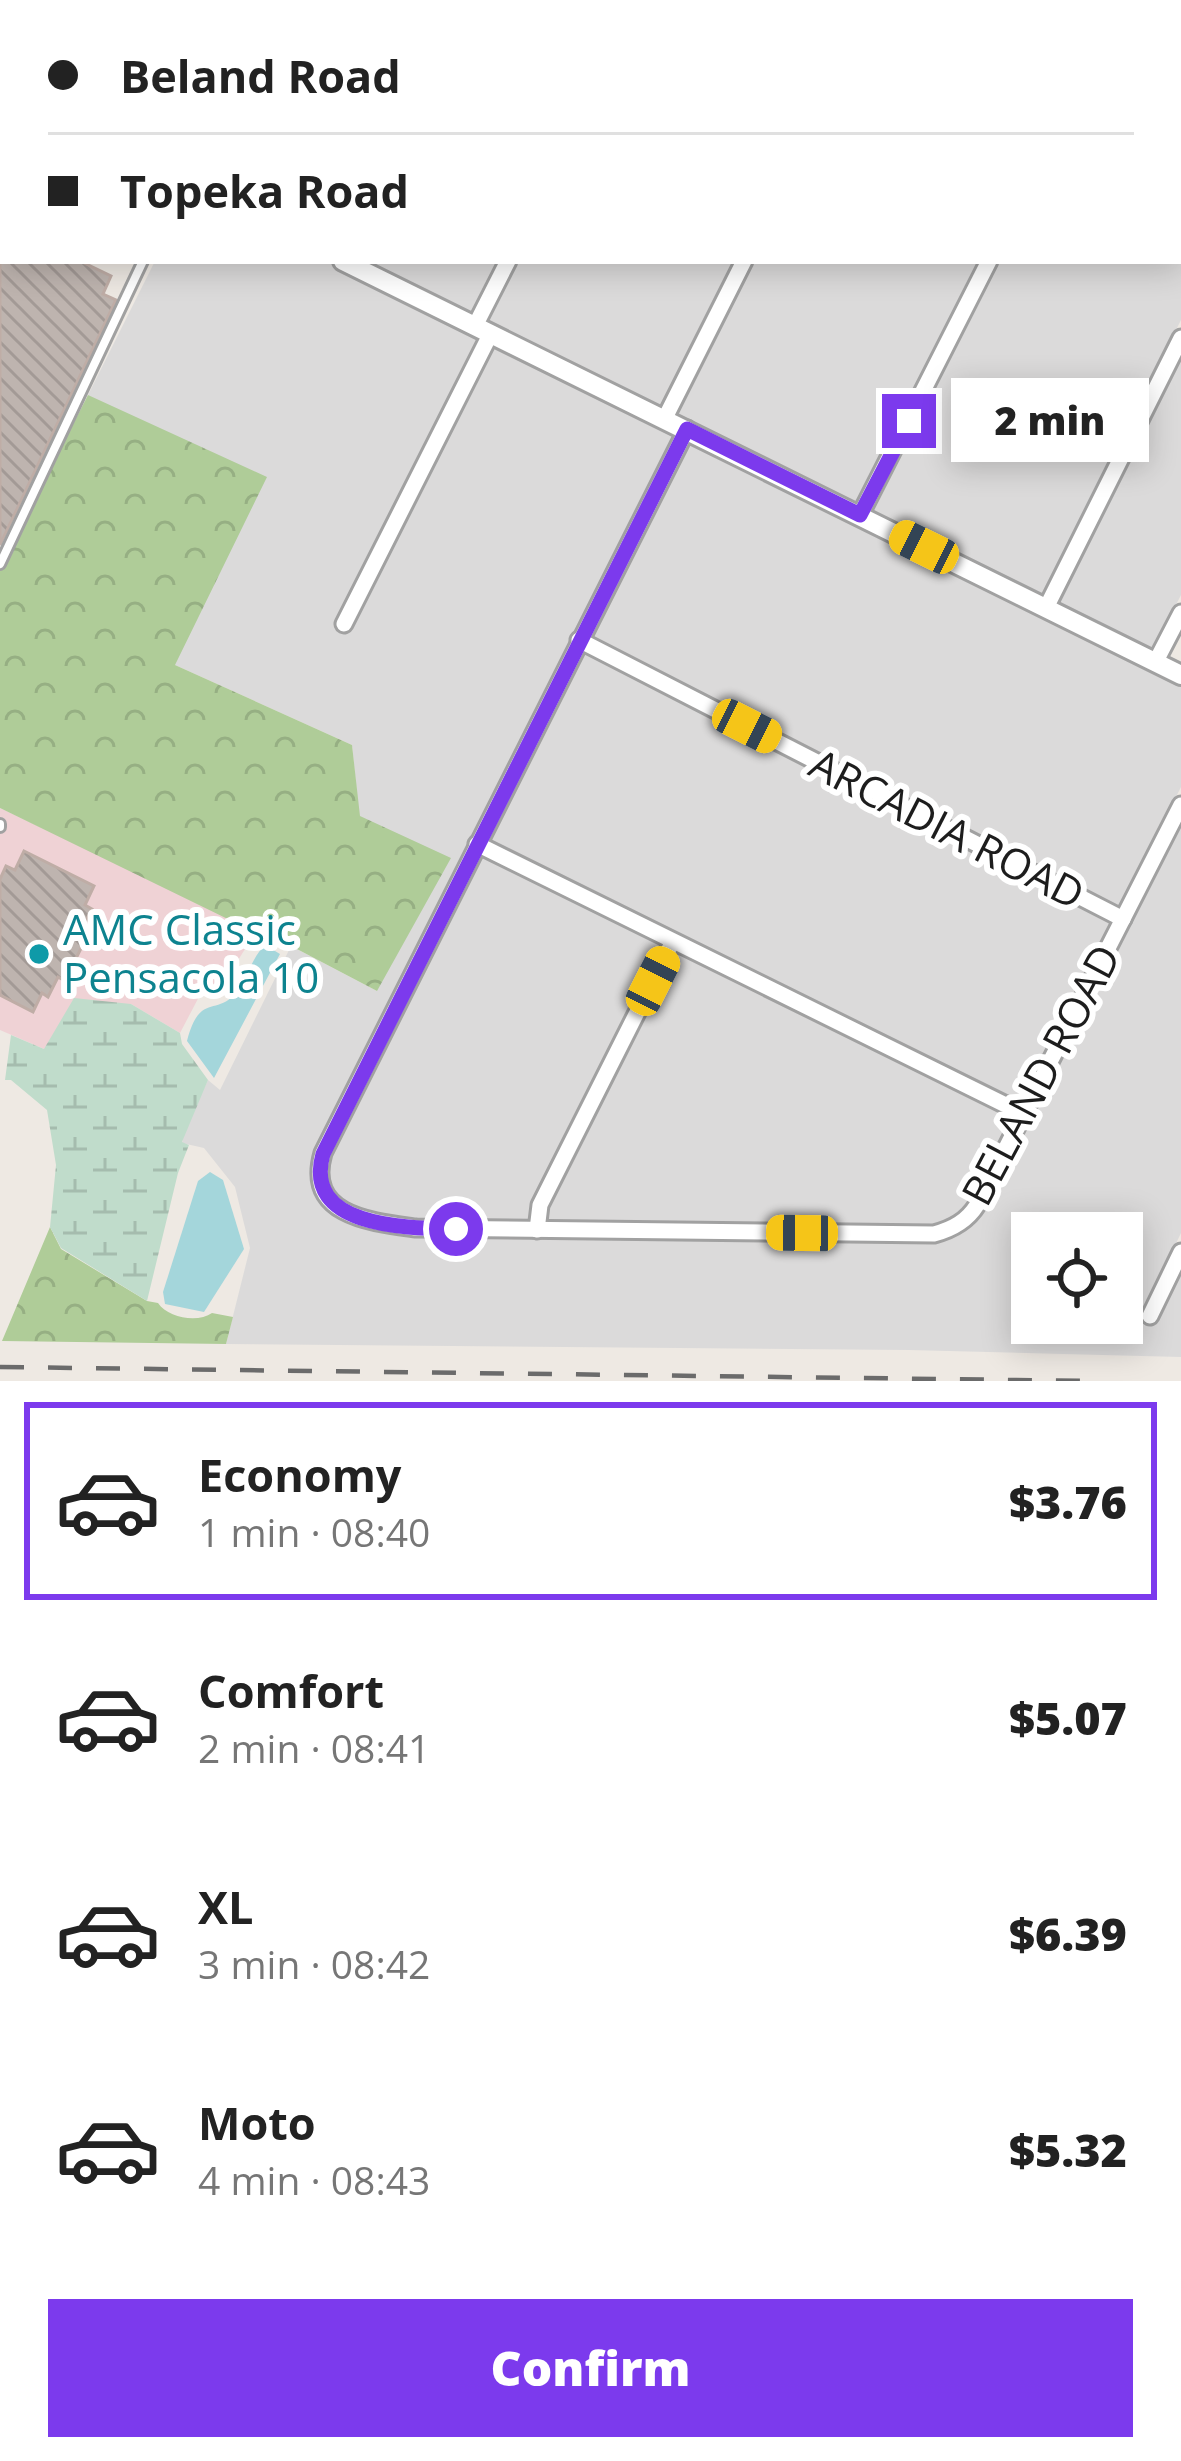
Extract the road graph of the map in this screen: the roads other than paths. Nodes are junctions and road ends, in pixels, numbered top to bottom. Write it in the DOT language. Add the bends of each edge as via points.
graph roads {
  1 [pos="142,264"];
  2 [pos="350,264"];
  3 [pos="507,264"];
  4 [pos="742,264"];
  5 [pos="987,264"];
  6 [pos="483,329"];
  7 [pos="1181,338"];
  8 [pos="664,418"];
  9 [pos="687,429"];
  10 [pos="860,515"];
  11 [pos="0,564"];
  12 [pos="1046,608"];
  13 [pos="1181,613"];
  14 [pos="344,624"];
  15 [pos="579,640"];
  16 [pos="1155,662"];
  17 [pos="1181,675"];
  18 [pos="1181,805"];
  19 [pos="477,844"];
  20 [pos="1124,919"];
  21 [pos="672,944"];
  22 [pos="1024,1114"];
  23 [pos="537,1230"];
  24 [pos="1181,1252"];
  25 [pos="1150,1316"];
  1 -- 11 [label="lane"];
  2 -- 6 [label="street"];
  3 -- 6 [label="street"];
  4 -- 8 [label="street"];
  5 -- 10 [label="street"];
  6 -- 8 [label="street"];
  6 -- 14 [label="street"];
  7 -- 12 [label="street"];
  8 -- 9 [label="street"];
  9 -- 10 [label="street"];
  9 -- 15 [label="street"];
  10 -- 12 [label="street"];
  12 -- 16 [label="street"];
  13 -- 16 [label="street"];
  15 -- 19 [label="street"];
  15 -- 20 [label="street, ARCADIA ROAD"];
  16 -- 17 [label="street"];
  18 -- 20 [label="street, BELAND ROAD"];
  19 -- 21 [label="street"];
  19 -- 23 [label="street, BELAND ROAD" via="323,1154 320,1178 340,1210 386,1225"];
  20 -- 22 [label="street, BELAND ROAD"];
  21 -- 22 [label="street"];
  21 -- 23 [label="street" via="540,1205"];
  22 -- 23 [label="street, BELAND ROAD" via="972,1214 934,1234"];
  24 -- 25 [label="street"];
}
